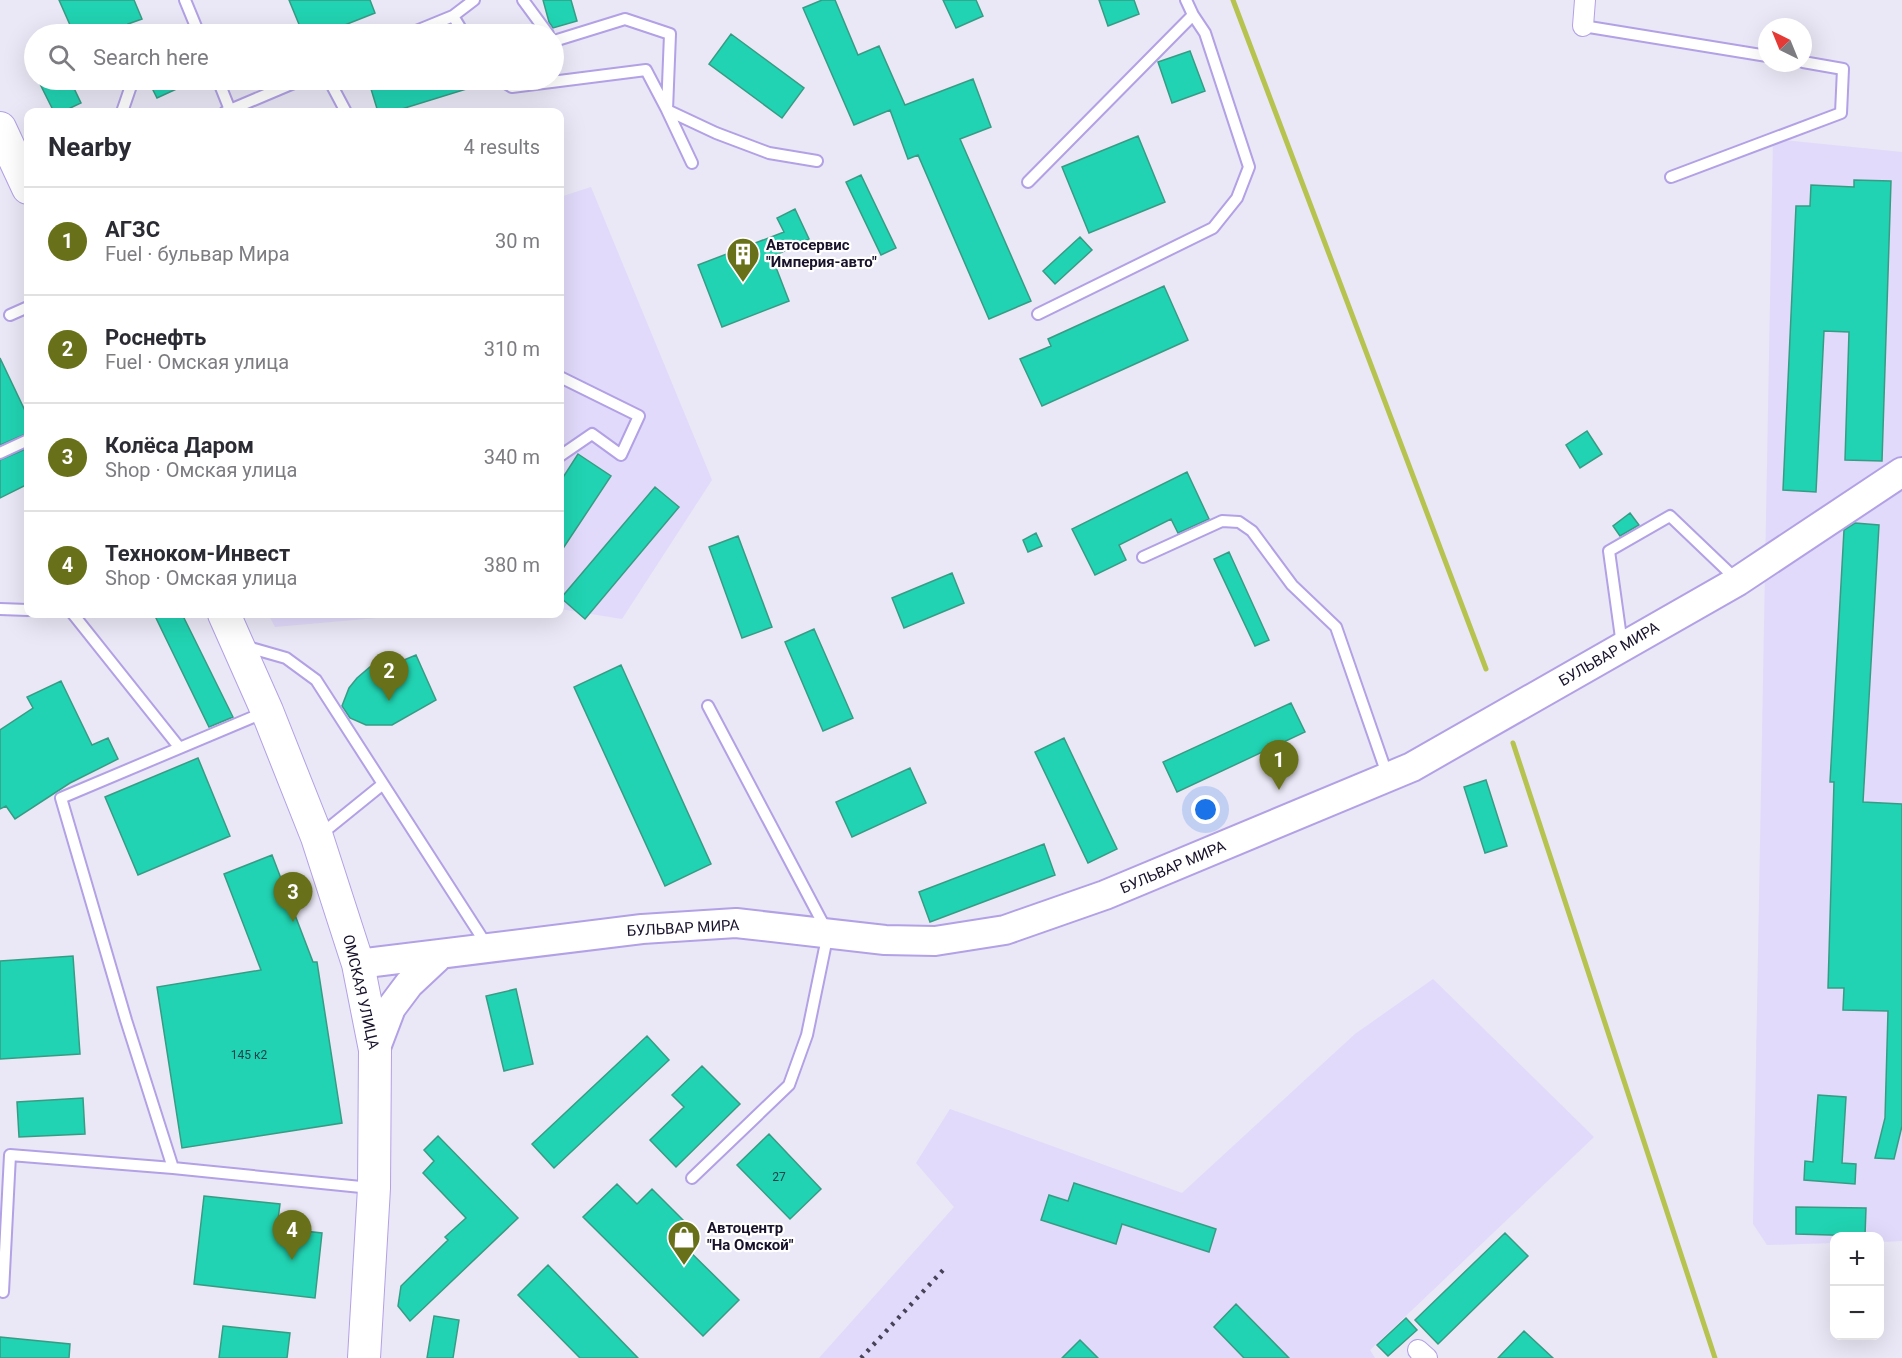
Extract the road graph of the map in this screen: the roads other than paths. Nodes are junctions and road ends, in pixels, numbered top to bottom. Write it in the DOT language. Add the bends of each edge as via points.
graph roads {
  1 [pos="185,0"];
  2 [pos="474,0"];
  3 [pos="523,0"];
  4 [pos="1186,0"];
  5 [pos="1585,0"];
  6 [pos="1192,15"];
  7 [pos="453,16"];
  8 [pos="195,24"];
  9 [pos="433,24"];
  10 [pos="458,24"];
  11 [pos="541,24"];
  12 [pos="1583,26"];
  13 [pos="564,38"];
  14 [pos="1758,55"];
  15 [pos="1812,64"];
  16 [pos="564,80"];
  17 [pos="130,90"];
  18 [pos="221,90"];
  19 [pos="277,90"];
  20 [pos="334,90"];
  21 [pos="123,108"];
  22 [pos="226,108"];
  23 [pos="234,108"];
  24 [pos="344,108"];
  25 [pos="668,110"];
  26 [pos="0,128"];
  27 [pos="817,161"];
  28 [pos="692,163"];
  29 [pos="1671,177"];
  30 [pos="24,179"];
  31 [pos="1028,182"];
  32 [pos="24,309"];
  33 [pos="1038,314"];
  34 [pos="10,315"];
  35 [pos="564,379"];
  36 [pos="24,442"];
  37 [pos="0,453"];
  38 [pos="564,453"];
  39 [pos="1902,472"];
  40 [pos="1143,557"];
  41 [pos="1738,580"];
  42 [pos="0,609"];
  43 [pos="24,610"];
  44 [pos="76,618"];
  45 [pos="226,618"];
  46 [pos="238,645"];
  47 [pos="1622,647"];
  48 [pos="708,706"];
  49 [pos="267,711"];
  50 [pos="179,747"];
  51 [pos="1388,777"];
  52 [pos="383,784"];
  53 [pos="317,837"];
  54 [pos="828,933"];
  55 [pos="489,949"];
  56 [pos="441,954"];
  57 [pos="358,964"];
  58 [pos="375,1050"];
  59 [pos="5,1155"];
  60 [pos="173,1168"];
  61 [pos="692,1178"];
  62 [pos="374,1188"];
  63 [pos="4,1231"];
  64 [pos="3,1292"];
  65 [pos="364,1358"];
  1 -- 8 [label="lane"];
  2 -- 7 [label="lane"];
  3 -- 11 [label="lane"];
  4 -- 6 [label="lane"];
  5 -- 12 [label="street"];
  6 -- 31 [label="lane"];
  6 -- 33 [label="lane" via="1205,33 1249,167 1237,198 1214,228"];
  7 -- 9 [label="lane"];
  7 -- 10 [label="lane"];
  12 -- 14 [label="lane"];
  13 -- 25 [label="lane" via="625,19 670,34"];
  15 -- 29 [label="lane" via="1843,69 1841,113"];
  16 -- 25 [label="lane" via="646,70"];
  17 -- 21 [label="lane"];
  18 -- 22 [label="lane"];
  19 -- 23 [label="lane"];
  20 -- 24 [label="lane"];
  25 -- 27 [label="lane" via="769,153"];
  25 -- 28 [label="lane"];
  26 -- 30 [label="main road"];
  32 -- 34 [label="lane"];
  35 -- 38 [label="lane" via="639,416 621,455 592,434"];
  36 -- 37 [label="lane"];
  39 -- 41 [label="street, БУЛЬВАР МИРА"];
  40 -- 51 [label="lane" via="1222,521 1239,522 1252,531 1292,585 1336,627"];
  41 -- 47 [label="street, БУЛЬВАР МИРА"];
  41 -- 47 [label="lane" via="1670,516 1609,551"];
  42 -- 43 [label="lane"];
  44 -- 50 [label="lane"];
  45 -- 46 [label="main road, ОМСКАЯ УЛИЦА"];
  46 -- 49 [label="main road, ОМСКАЯ УЛИЦА"];
  46 -- 52 [label="lane" via="286,658 316,680"];
  47 -- 51 [label="street, БУЛЬВАР МИРА"];
  48 -- 54 [label="lane"];
  49 -- 50 [label="lane"];
  49 -- 53 [label="main road, ОМСКАЯ УЛИЦА"];
  50 -- 60 [label="lane" via="61,798"];
  51 -- 54 [label="street, БУЛЬВАР МИРА" via="1105,895 1005,930 935,941"];
  52 -- 53 [label="lane"];
  52 -- 55 [label="lane"];
  53 -- 57 [label="main road, ОМСКАЯ УЛИЦА"];
  54 -- 55 [label="street, БУЛЬВАР МИРА" via="736,923 642,929"];
  54 -- 61 [label="lane" via="807,1035 789,1085"];
  55 -- 56 [label="street, БУЛЬВАР МИРА"];
  56 -- 57 [label="street, БУЛЬВАР МИРА"];
  56 -- 58 [label="street" via="391,1008"];
  57 -- 58 [label="main road, ОМСКАЯ УЛИЦА"];
  58 -- 62 [label="main road, ОМСКАЯ УЛИЦА"];
  59 -- 60 [label="lane"];
  59 -- 63 [label="lane"];
  60 -- 62 [label="lane"];
  62 -- 65 [label="main road, ОМСКАЯ УЛИЦА"];
  63 -- 64 [label="lane"];
}
